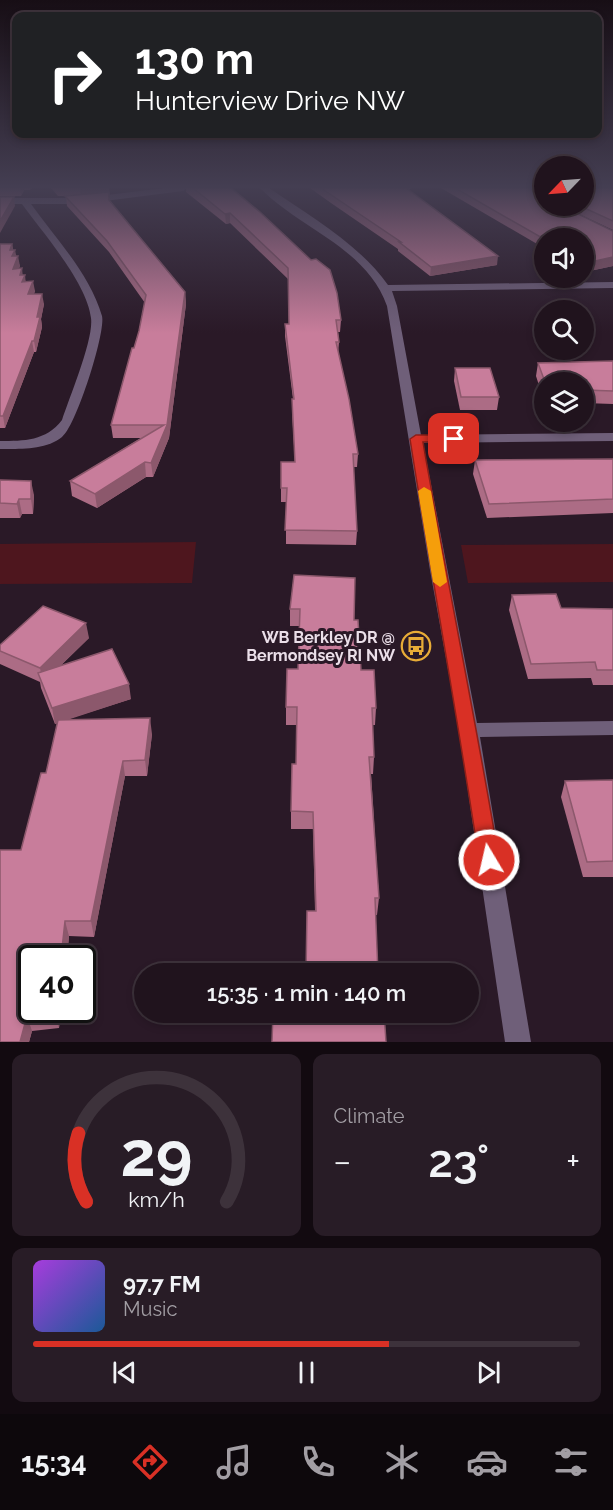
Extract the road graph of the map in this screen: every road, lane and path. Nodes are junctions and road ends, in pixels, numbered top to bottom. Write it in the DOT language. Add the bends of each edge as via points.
graph roads {
  1 [pos="50,237"];
  2 [pos="329,237"];
  3 [pos="613,285"];
  4 [pos="386,288"];
  5 [pos="613,437"];
  6 [pos="416,439"];
  7 [pos="0,446"];
  8 [pos="613,729"];
  9 [pos="469,730"];
  10 [pos="518,1042"];
  1 -- 7 [label="street" via="86,287 98,319 94,339 68,421 58,434 40,442"];
  2 -- 4 [label="street"];
  3 -- 4 [label="street"];
  4 -- 6 [label="street"];
  5 -- 6 [label="street"];
  6 -- 9 [label="street"];
  8 -- 9 [label="street"];
  9 -- 10 [label="street"];
}
